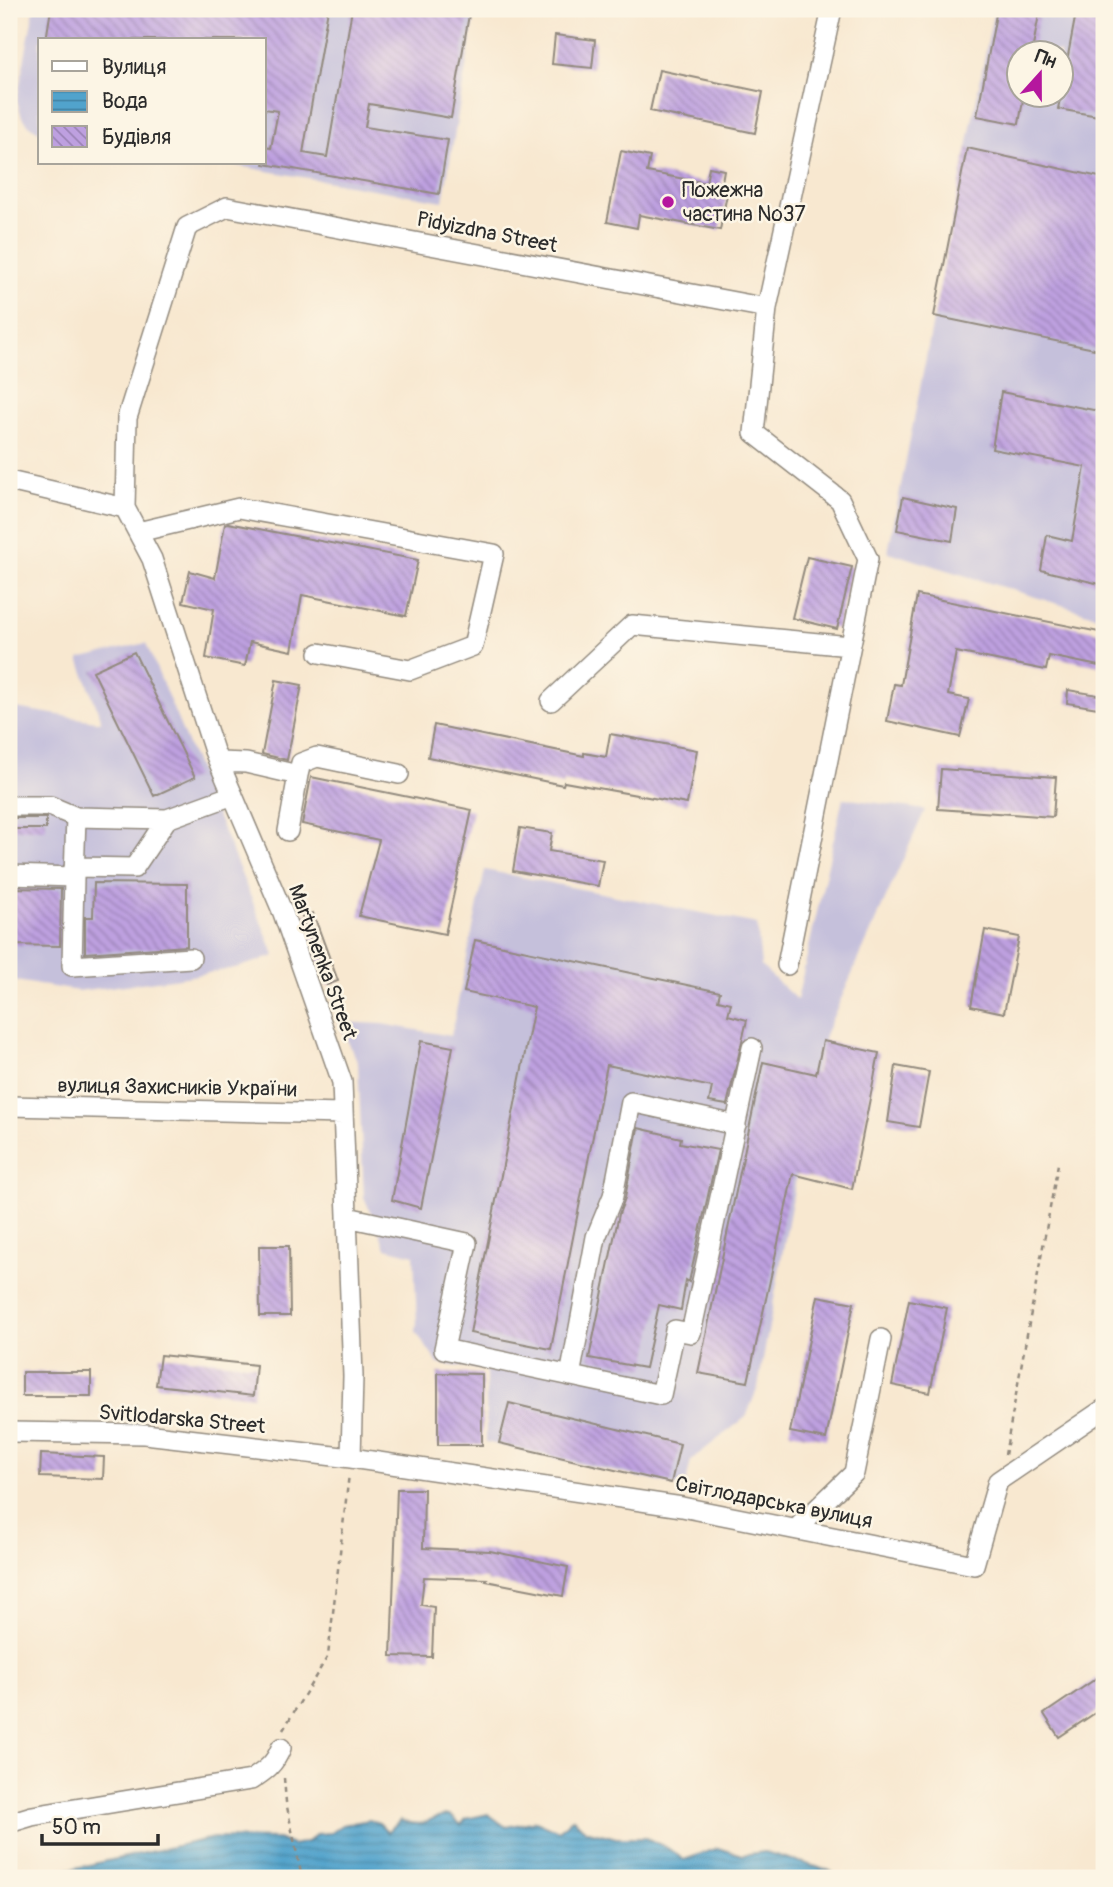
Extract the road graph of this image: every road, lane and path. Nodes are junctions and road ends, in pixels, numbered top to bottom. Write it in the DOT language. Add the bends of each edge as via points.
graph roads {
  1 [pos="832,9"];
  2 [pos="767,308"];
  3 [pos="9,481"];
  4 [pos="125,508"];
  5 [pos="138,533"];
  6 [pos="850,646"];
  7 [pos="319,653"];
  8 [pos="551,701"];
  9 [pos="219,762"];
  10 [pos="399,774"];
  11 [pos="299,775"];
  12 [pos="233,795"];
  13 [pos="9,806"];
  14 [pos="76,817"];
  15 [pos="167,819"];
  16 [pos="288,831"];
  17 [pos="74,872"];
  18 [pos="9,876"];
  19 [pos="191,958"];
  20 [pos="788,965"];
  21 [pos="752,1048"];
  22 [pos="9,1106"];
  23 [pos="343,1114"];
  24 [pos="736,1125"];
  25 [pos="1058,1164"];
  26 [pos="347,1217"];
  27 [pos="881,1339"];
  28 [pos="570,1376"];
  29 [pos="1104,1409"];
  30 [pos="9,1432"];
  31 [pos="351,1458"];
  32 [pos="1000,1479"];
  33 [pos="796,1530"];
  34 [pos="281,1748"];
  35 [pos="283,1775"];
  36 [pos="9,1823"];
  37 [pos="302,1878"];
  1 -- 2 [label="street"];
  2 -- 4 [label="street, Pidyizdna Street" via="227,207 187,227 127,418"];
  2 -- 6 [label="street" via="754,433 840,499 868,559"];
  3 -- 4 [label="street"];
  4 -- 5 [label="street, Martynenka Street"];
  5 -- 7 [label="street" via="239,508 494,554 473,646 410,670"];
  5 -- 9 [label="street, Martynenka Street" via="152,559"];
  6 -- 8 [label="street" via="632,625"];
  6 -- 20 [label="street"];
  9 -- 11 [label="street"];
  9 -- 12 [label="street, Martynenka Street"];
  10 -- 11 [label="street" via="317,757 301,764"];
  11 -- 16 [label="street"];
  12 -- 15 [label="street"];
  12 -- 23 [label="street, Martynenka Street" via="283,912 342,1082"];
  13 -- 14 [label="street" via="50,806"];
  14 -- 15 [label="street"];
  14 -- 17 [label="street"];
  15 -- 17 [label="street" via="134,869"];
  17 -- 18 [label="street"];
  17 -- 19 [label="street" via="72,965"];
  21 -- 24 [label="street"];
  22 -- 23 [label="street, вулиця Захисників України"];
  23 -- 26 [label="street, Martynenka Street"];
  24 -- 28 [label="street" via="691,1333 675,1330 661,1395"];
  24 -- 28 [label="street" via="631,1102 613,1196 596,1237"];
  25 -- 32 [label="path"];
  26 -- 28 [label="street" via="467,1243 444,1349"];
  26 -- 31 [label="street, Martynenka Street"];
  27 -- 33 [label="street" via="854,1473"];
  29 -- 32 [label="street"];
  30 -- 31 [label="street, Svitlodarska Street" via="145,1434"];
  31 -- 33 [label="street, Світлодарська вулиця" via="682,1507"];
  31 -- 34 [label="path" via="328,1656 284,1727"];
  32 -- 33 [label="street, Світлодарська вулиця" via="974,1565"];
  34 -- 36 [label="street" via="267,1770 251,1780"];
  35 -- 37 [label="path"];
}
